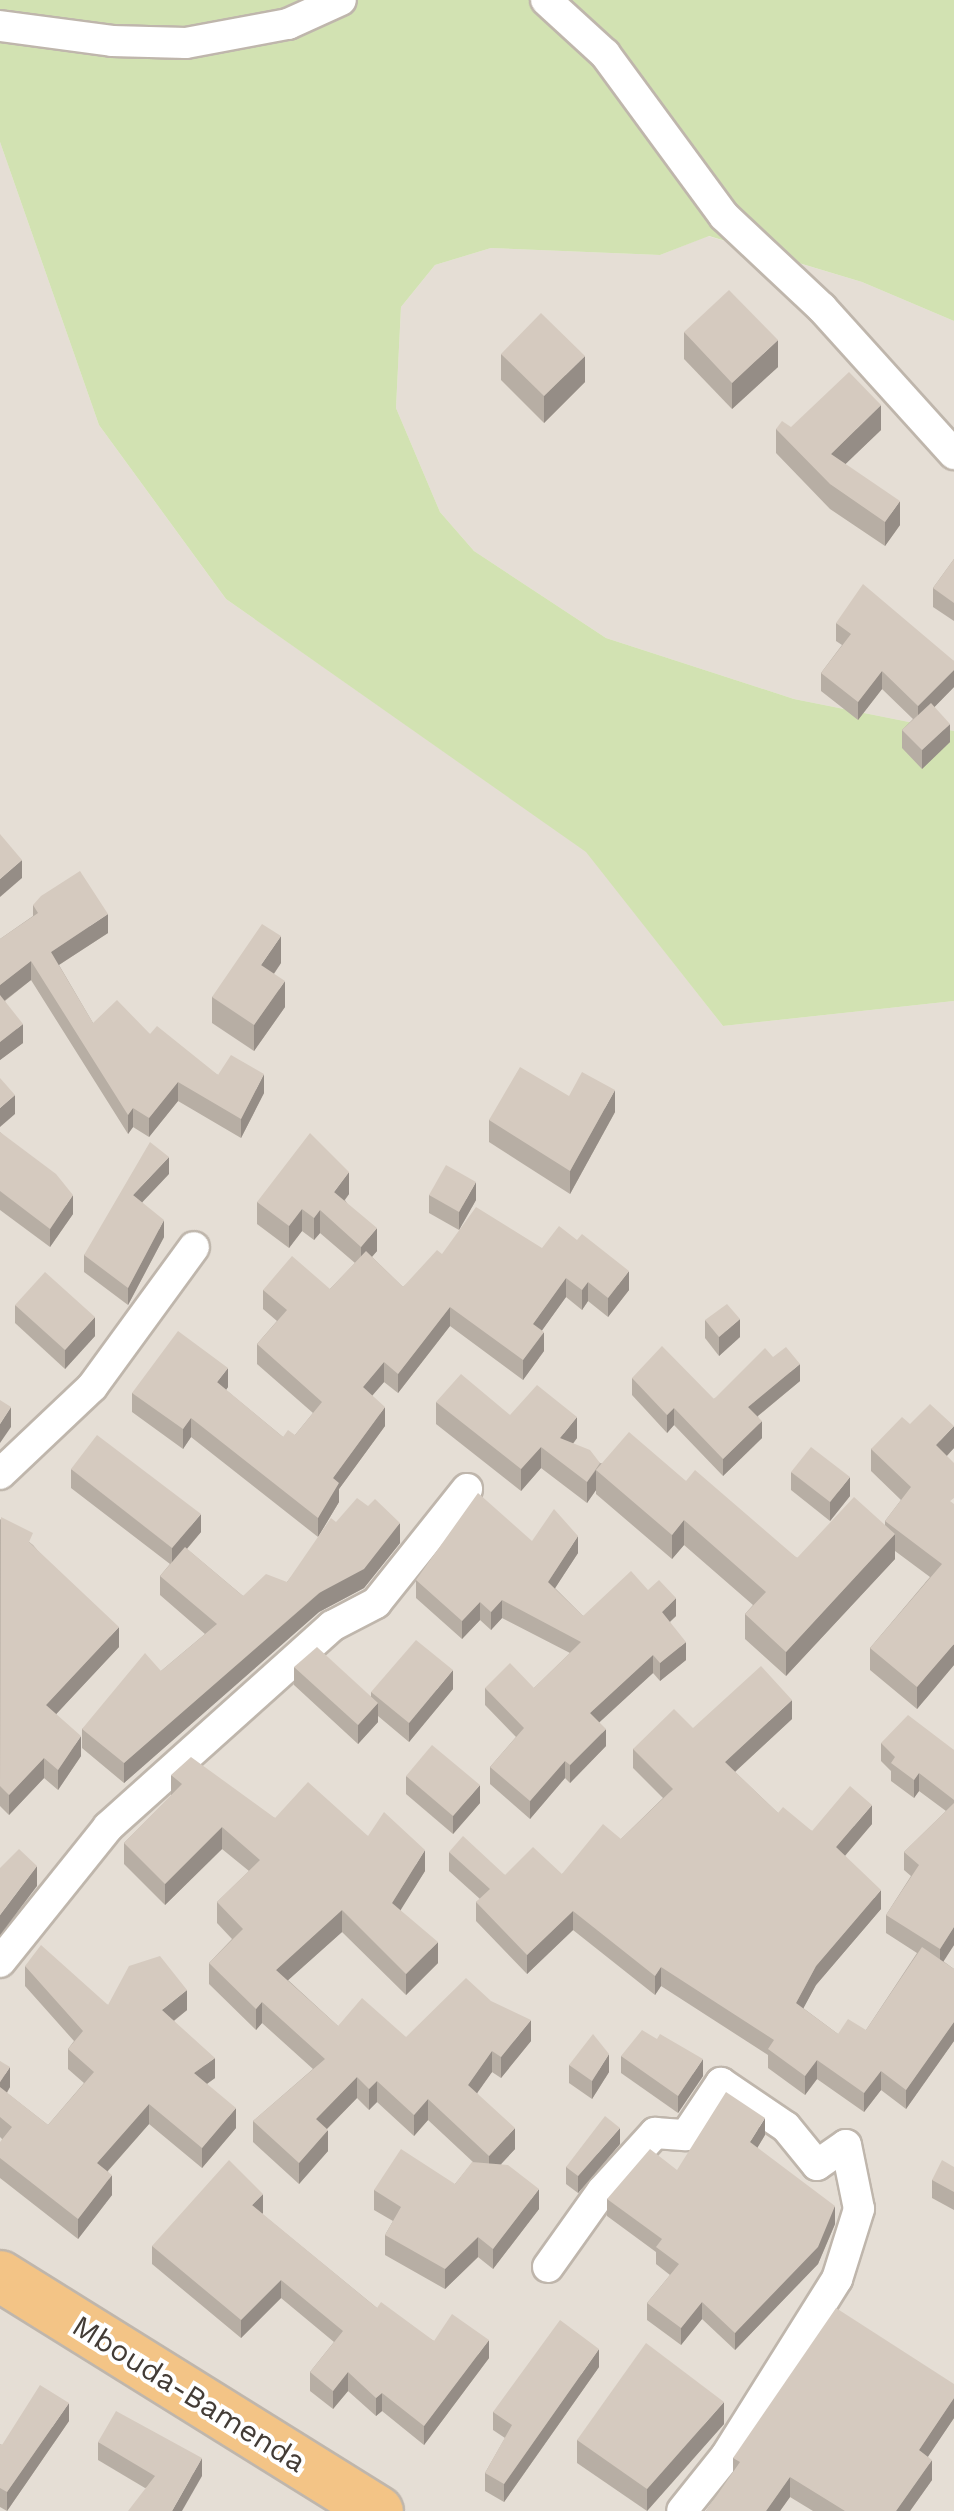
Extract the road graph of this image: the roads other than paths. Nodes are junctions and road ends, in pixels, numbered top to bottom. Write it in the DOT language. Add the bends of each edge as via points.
graph roads {
  1 [pos="341,0"];
  2 [pos="546,0"];
  3 [pos="0,26"];
  4 [pos="954,454"];
  5 [pos="194,1246"];
  6 [pos="0,1474"];
  7 [pos="468,1489"];
  8 [pos="0,1962"];
  9 [pos="548,2267"];
  10 [pos="0,2276"];
  11 [pos="378,2511"];
  12 [pos="682,2511"];
  1 -- 3 [label="street" via="288,24 186,42 112,41"];
  2 -- 4 [label="street" via="605,54 724,216 822,308"];
  5 -- 6 [label="street" via="92,1387"];
  7 -- 8 [label="street" via="376,1603 332,1626 108,1826"];
  9 -- 12 [label="street" via="602,2191 655,2133 686,2135 721,2084 786,2126 816,2164 846,2145 859,2209 837,2280 726,2456"];
  10 -- 11 [label="highway, Mbouda-Bamenda"];
}
